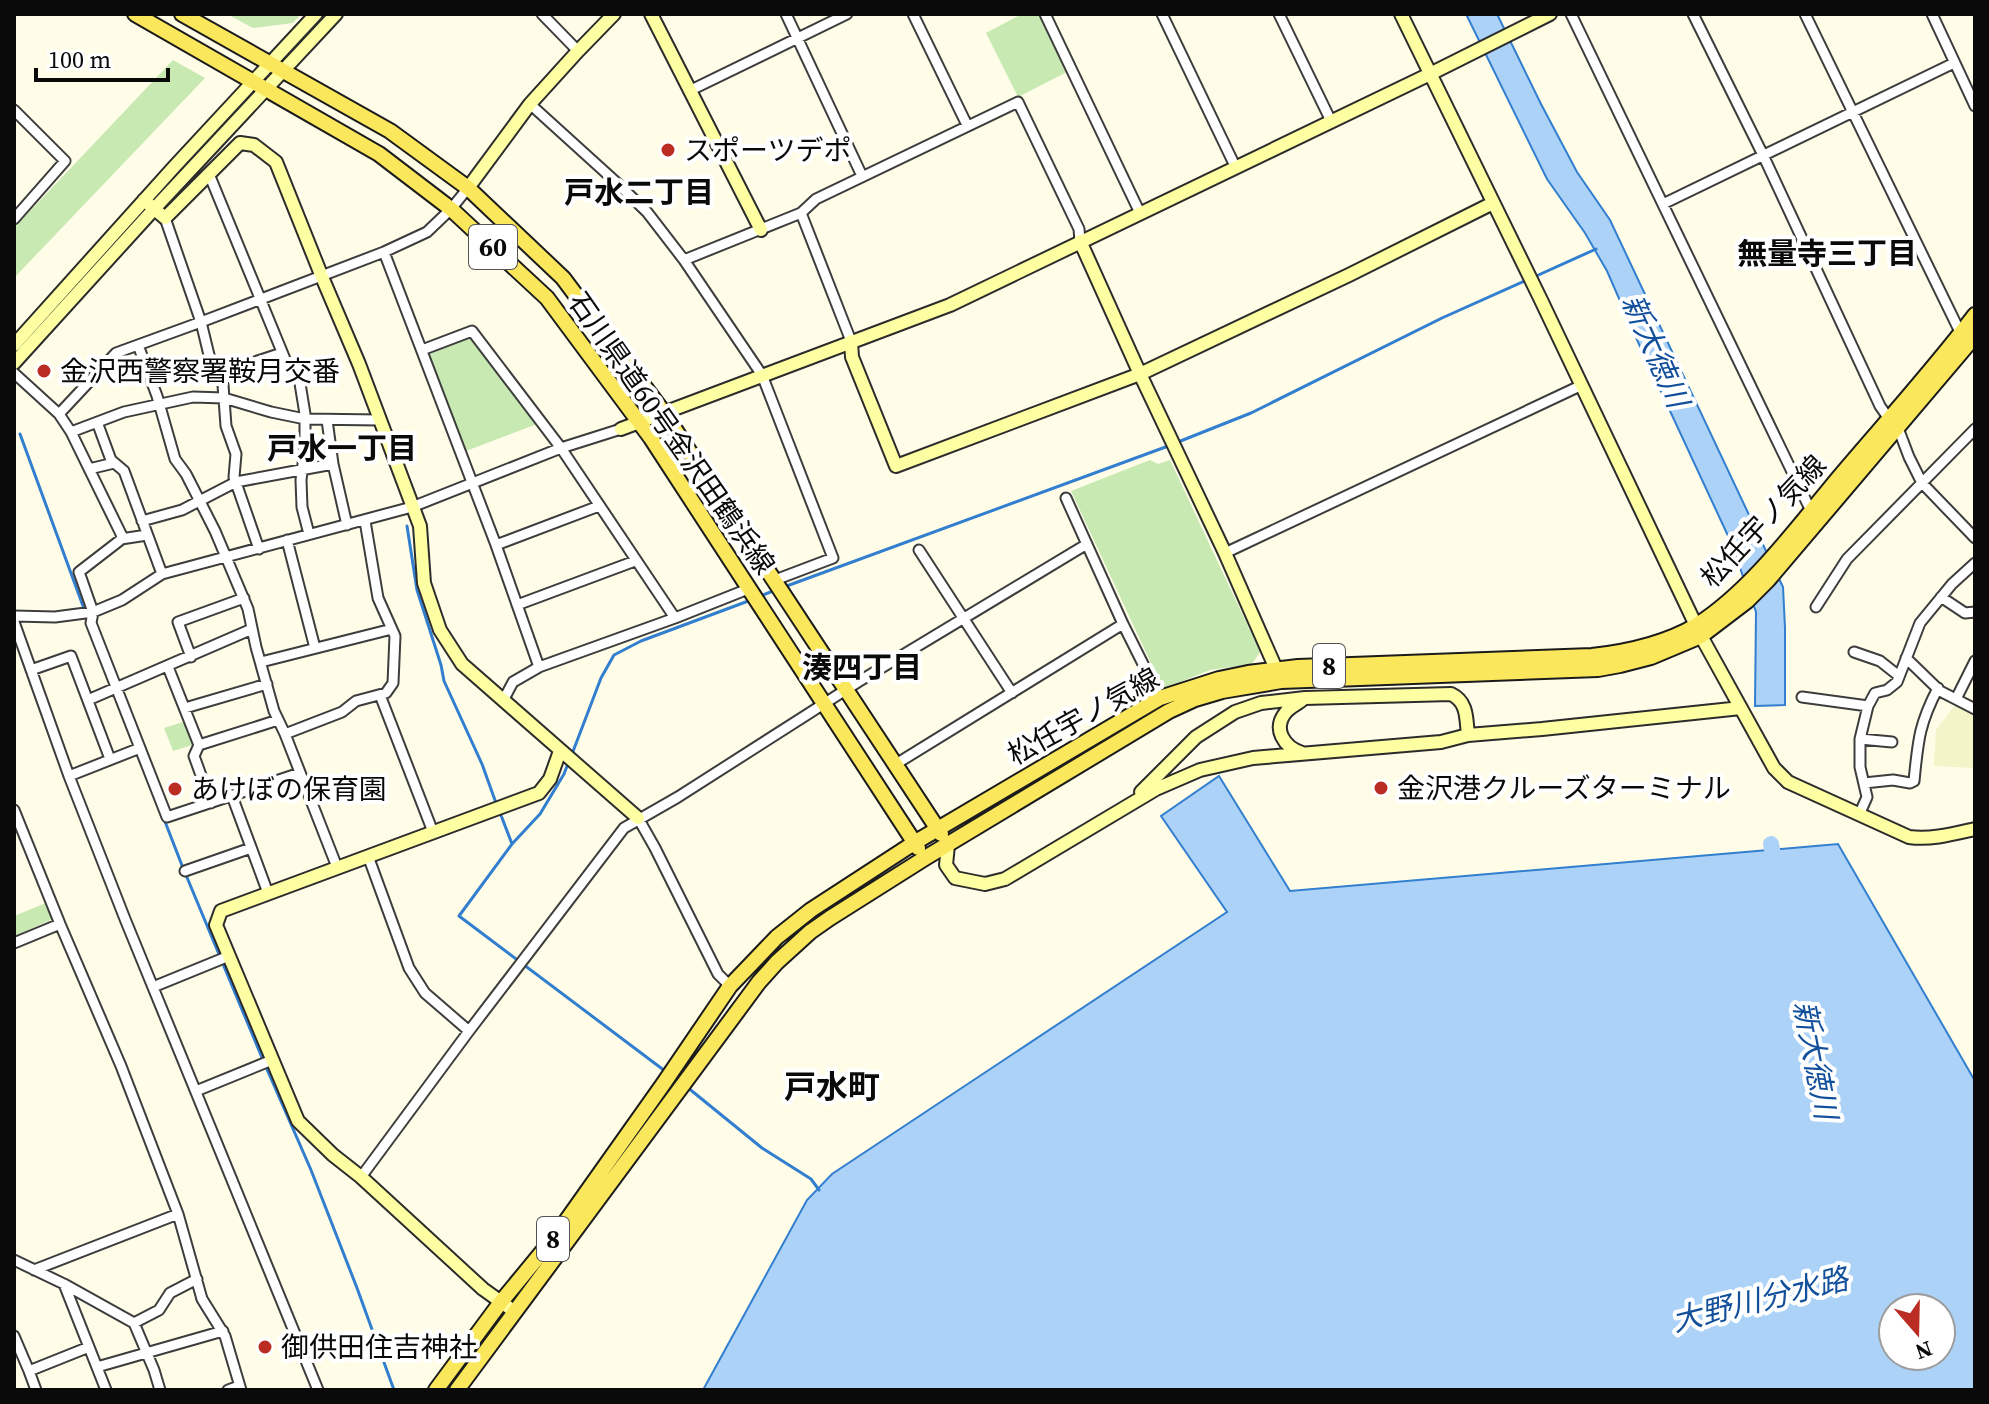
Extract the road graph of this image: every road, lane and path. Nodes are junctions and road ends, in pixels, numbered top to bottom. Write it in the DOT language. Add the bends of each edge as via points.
graph roads {
  1 [pos="135,14"];
  2 [pos="182,14"];
  3 [pos="316,14"];
  4 [pos="336,14"];
  5 [pos="542,14"];
  6 [pos="614,14"];
  7 [pos="651,14"];
  8 [pos="786,14"];
  9 [pos="847,14"];
  10 [pos="913,14"];
  11 [pos="1162,14"];
  12 [pos="1279,14"];
  13 [pos="1401,14"];
  14 [pos="1550,14"];
  15 [pos="1571,14"];
  16 [pos="1693,14"];
  17 [pos="1805,14"];
  18 [pos="1932,14"];
  19 [pos="1047,15"];
  20 [pos="797,39"];
  21 [pos="578,51"];
  22 [pos="1954,63"];
  23 [pos="275,68"];
  24 [pos="1430,74"];
  25 [pos="259,85"];
  26 [pos="689,91"];
  27 [pos="530,104"];
  28 [pos="1975,106"];
  29 [pos="14,110"];
  30 [pos="1853,113"];
  31 [pos="1331,121"];
  32 [pos="967,125"];
  33 [pos="1763,155"];
  34 [pos="1235,166"];
  35 [pos="209,174"];
  36 [pos="862,176"];
  37 [pos="468,188"];
  38 [pos="1493,203"];
  39 [pos="1663,204"];
  40 [pos="149,205"];
  41 [pos="451,209"];
  42 [pos="801,213"];
  43 [pos="1140,213"];
  44 [pos="165,218"];
  45 [pos="14,219"];
  46 [pos="761,230"];
  47 [pos="1080,241"];
  48 [pos="384,252"];
  49 [pos="684,260"];
  50 [pos="322,277"];
  51 [pos="261,300"];
  52 [pos="1975,315"];
  53 [pos="201,322"];
  54 [pos="1968,335"];
  55 [pos="851,341"];
  56 [pos="14,345"];
  57 [pos="138,345"];
  58 [pos="422,350"];
  59 [pos="282,353"];
  60 [pos="14,363"];
  61 [pos="14,373"];
  62 [pos="218,374"];
  63 [pos="1140,374"];
  64 [pos="762,375"];
  65 [pos="1582,385"];
  66 [pos="224,398"];
  67 [pos="160,404"];
  68 [pos="664,413"];
  69 [pos="59,414"];
  70 [pos="305,419"];
  71 [pos="327,420"];
  72 [pos="380,420"];
  73 [pos="97,422"];
  74 [pos="640,423"];
  75 [pos="1894,424"];
  76 [pos="621,429"];
  77 [pos="1975,429"];
  78 [pos="71,432"];
  79 [pos="1966,439"];
  80 [pos="561,448"];
  81 [pos="1975,448"];
  82 [pos="114,463"];
  83 [pos="333,464"];
  84 [pos="89,469"];
  85 [pos="302,470"];
  86 [pos="236,482"];
  87 [pos="472,483"];
  88 [pos="1922,483"];
  89 [pos="1066,498"];
  90 [pos="200,501"];
  91 [pos="599,506"];
  92 [pos="412,507"];
  93 [pos="1811,511"];
  94 [pos="142,521"];
  95 [pos="365,521"];
  96 [pos="347,525"];
  97 [pos="309,534"];
  98 [pos="147,535"];
  99 [pos="1975,538"];
  100 [pos="121,539"];
  101 [pos="287,540"];
  102 [pos="1087,544"];
  103 [pos="496,545"];
  104 [pos="259,549"];
  105 [pos="919,550"];
  106 [pos="1225,553"];
  107 [pos="1782,555"];
  108 [pos="227,556"];
  109 [pos="635,561"];
  110 [pos="1975,563"];
  111 [pos="162,574"];
  112 [pos="775,580"];
  113 [pos="748,589"];
  114 [pos="1941,597"];
  115 [pos="244,598"];
  116 [pos="517,605"];
  117 [pos="1816,607"];
  118 [pos="93,612"];
  119 [pos="1975,612"];
  120 [pos="14,616"];
  121 [pos="675,618"];
  122 [pos="964,618"];
  123 [pos="14,622"];
  124 [pos="1123,624"];
  125 [pos="252,629"];
  126 [pos="392,629"];
  127 [pos="1699,631"];
  128 [pos="315,648"];
  129 [pos="1854,652"];
  130 [pos="191,657"];
  131 [pos="1906,658"];
  132 [pos="1975,661"];
  133 [pos="261,662"];
  134 [pos="168,667"];
  135 [pos="539,667"];
  136 [pos="31,670"];
  137 [pos="1279,675"];
  138 [pos="1899,676"];
  139 [pos="267,684"];
  140 [pos="1938,688"];
  141 [pos="117,689"];
  142 [pos="846,690"];
  143 [pos="1012,693"];
  144 [pos="380,695"];
  145 [pos="1802,697"];
  146 [pos="1160,698"];
  147 [pos="1305,698"];
  148 [pos="504,699"];
  149 [pos="1956,699"];
  150 [pos="88,700"];
  151 [pos="825,703"];
  152 [pos="1868,706"];
  153 [pos="185,708"];
  154 [pos="1741,708"];
  155 [pos="1975,709"];
  156 [pos="278,720"];
  157 [pos="285,734"];
  158 [pos="1468,735"];
  159 [pos="1860,739"];
  160 [pos="1892,742"];
  161 [pos="199,745"];
  162 [pos="140,748"];
  163 [pos="560,751"];
  164 [pos="1304,753"];
  165 [pos="110,759"];
  166 [pos="896,764"];
  167 [pos="300,773"];
  168 [pos="69,776"];
  169 [pos="1864,783"];
  170 [pos="232,796"];
  171 [pos="211,803"];
  172 [pos="1127,805"];
  173 [pos="14,810"];
  174 [pos="1859,815"];
  175 [pos="638,818"];
  176 [pos="938,829"];
  177 [pos="1975,829"];
  178 [pos="433,832"];
  179 [pos="914,843"];
  180 [pos="948,845"];
  181 [pos="251,848"];
  182 [pos="368,856"];
  183 [pos="925,858"];
  184 [pos="946,865"];
  185 [pos="337,867"];
  186 [pos="185,871"];
  187 [pos="268,893"];
  188 [pos="60,924"];
  189 [pos="14,943"];
  190 [pos="228,957"];
  191 [pos="730,986"];
  192 [pos="153,987"];
  193 [pos="469,1031"];
  194 [pos="271,1060"];
  195 [pos="680,1074"];
  196 [pos="670,1087"];
  197 [pos="196,1091"];
  198 [pos="361,1177"];
  199 [pos="178,1214"];
  200 [pos="14,1260"];
  201 [pos="34,1270"];
  202 [pos="193,1280"];
  203 [pos="64,1284"];
  204 [pos="501,1302"];
  205 [pos="515,1312"];
  206 [pos="134,1323"];
  207 [pos="219,1332"];
  208 [pos="14,1336"];
  209 [pos="89,1347"];
  210 [pos="146,1352"];
  211 [pos="97,1367"];
  212 [pos="29,1371"];
  213 [pos="240,1388"];
  214 [pos="36,1390"];
  215 [pos="106,1390"];
  216 [pos="160,1390"];
  217 [pos="228,1390"];
  218 [pos="318,1390"];
  219 [pos="436,1390"];
  220 [pos="457,1390"];
  1 -- 25 [label="main road, 石川県道60号金沢田鶴浜線 / 60"];
  2 -- 23 [label="main road, 石川県道60号金沢田鶴浜線 / 60"];
  3 -- 23 [label="street"];
  4 -- 23 [label="street"];
  5 -- 21 [label="street"];
  6 -- 21 [label="street"];
  7 -- 26 [label="street"];
  8 -- 20 [label="street"];
  9 -- 20 [label="street"];
  10 -- 32 [label="street"];
  11 -- 34 [label="street"];
  12 -- 31 [label="street"];
  13 -- 24 [label="street"];
  14 -- 24 [label="street"];
  15 -- 39 [label="street"];
  16 -- 33 [label="street"];
  17 -- 30 [label="street"];
  18 -- 22 [label="street"];
  19 -- 43 [label="street"];
  20 -- 26 [label="street"];
  20 -- 36 [label="street"];
  21 -- 27 [label="street"];
  22 -- 28 [label="street"];
  22 -- 30 [label="street"];
  23 -- 25 [label="street"];
  23 -- 37 [label="main road, 石川県道60号金沢田鶴浜線 / 60" via="390,131"];
  24 -- 31 [label="street"];
  24 -- 38 [label="street"];
  25 -- 40 [label="street"];
  25 -- 41 [label="main road, 石川県道60号金沢田鶴浜線 / 60" via="379,154"];
  26 -- 46 [label="street"];
  27 -- 37 [label="street"];
  27 -- 49 [label="street" via="647,212"];
  29 -- 45 [label="street" via="65,161"];
  30 -- 33 [label="street"];
  30 -- 54 [label="street"];
  31 -- 34 [label="street"];
  32 -- 36 [label="street"];
  32 -- 47 [label="street" via="1018,102"];
  33 -- 39 [label="street"];
  33 -- 75 [label="street" via="1880,406"];
  34 -- 43 [label="street"];
  35 -- 44 [label="street"];
  35 -- 50 [label="street" via="240,143 254,145 276,162"];
  35 -- 51 [label="street"];
  36 -- 42 [label="street" via="816,199"];
  37 -- 41 [label="street"];
  37 -- 68 [label="main road, 石川県道60号金沢田鶴浜線 / 60" via="563,278"];
  38 -- 63 [label="street"];
  38 -- 65 [label="street"];
  39 -- 93 [label="street"];
  40 -- 44 [label="street"];
  40 -- 56 [label="street"];
  40 -- 60 [label="street"];
  41 -- 48 [label="street" via="427,232"];
  41 -- 74 [label="main road, 石川県道60号金沢田鶴浜線 / 60" via="547,298"];
  42 -- 46 [label="street"];
  42 -- 55 [label="street"];
  43 -- 47 [label="street"];
  44 -- 53 [label="street"];
  46 -- 49 [label="street"];
  47 -- 55 [label="street" via="950,305"];
  47 -- 63 [label="street"];
  48 -- 50 [label="street"];
  48 -- 58 [label="street"];
  49 -- 64 [label="street"];
  50 -- 51 [label="street"];
  50 -- 72 [label="street"];
  51 -- 53 [label="street"];
  51 -- 59 [label="street"];
  52 -- 54 [label="main road, 松任宇ノ気線 / 8"];
  53 -- 57 [label="street"];
  53 -- 62 [label="street"];
  54 -- 75 [label="main road, 松任宇ノ気線 / 8"];
  55 -- 63 [label="street" via="852,357 896,466"];
  55 -- 64 [label="street"];
  57 -- 67 [label="street"];
  57 -- 69 [label="street" via="116,353"];
  58 -- 80 [label="street" via="472,331"];
  58 -- 87 [label="street"];
  59 -- 62 [label="street"];
  59 -- 70 [label="street" via="287,364 297,365"];
  61 -- 69 [label="street"];
  62 -- 66 [label="street"];
  63 -- 106 [label="street"];
  64 -- 68 [label="street"];
  64 -- 112 [label="street" via="833,558"];
  65 -- 106 [label="street"];
  65 -- 127 [label="street"];
  66 -- 67 [label="street"];
  66 -- 70 [label="street"];
  66 -- 86 [label="street"];
  67 -- 73 [label="street"];
  67 -- 90 [label="street" via="175,459"];
  68 -- 74 [label="street"];
  68 -- 112 [label="main road, 石川県道60号金沢田鶴浜線 / 60"];
  69 -- 78 [label="street"];
  70 -- 71 [label="street"];
  70 -- 85 [label="street"];
  71 -- 72 [label="street"];
  71 -- 83 [label="street"];
  72 -- 92 [label="street"];
  73 -- 78 [label="street"];
  73 -- 82 [label="street"];
  74 -- 76 [label="street"];
  74 -- 113 [label="main road, 石川県道60号金沢田鶴浜線 / 60"];
  75 -- 88 [label="street"];
  75 -- 93 [label="main road, 松任宇ノ気線 / 8"];
  75 -- 107 [label="main road, 松任宇ノ気線 / 8"];
  76 -- 80 [label="street"];
  77 -- 79 [label="street"];
  78 -- 84 [label="street"];
  79 -- 81 [label="street"];
  79 -- 88 [label="street"];
  80 -- 87 [label="street"];
  80 -- 91 [label="street"];
  82 -- 84 [label="street"];
  82 -- 94 [label="street" via="124,471"];
  83 -- 85 [label="street"];
  83 -- 96 [label="street"];
  84 -- 100 [label="street"];
  85 -- 86 [label="street"];
  85 -- 97 [label="street" via="302,507"];
  86 -- 90 [label="street"];
  86 -- 104 [label="street"];
  87 -- 92 [label="street"];
  87 -- 103 [label="street"];
  88 -- 99 [label="street"];
  88 -- 117 [label="street" via="1847,559"];
  89 -- 102 [label="street"];
  90 -- 94 [label="street"];
  90 -- 108 [label="street"];
  91 -- 103 [label="street"];
  91 -- 109 [label="street"];
  92 -- 95 [label="street"];
  92 -- 148 [label="street" via="420,526 424,583 440,630 462,664"];
  93 -- 107 [label="main road, 松任宇ノ気線 / 8"];
  94 -- 98 [label="street"];
  95 -- 96 [label="street"];
  95 -- 126 [label="street" via="378,598"];
  96 -- 97 [label="street"];
  97 -- 101 [label="street"];
  98 -- 100 [label="street"];
  98 -- 111 [label="street"];
  100 -- 118 [label="street" via="79,572"];
  101 -- 104 [label="street"];
  101 -- 128 [label="street"];
  102 -- 122 [label="street"];
  102 -- 124 [label="street"];
  103 -- 116 [label="street"];
  104 -- 108 [label="street"];
  105 -- 122 [label="street"];
  106 -- 137 [label="street"];
  107 -- 127 [label="main road, 松任宇ノ気線 / 8"];
  108 -- 111 [label="street"];
  108 -- 115 [label="street"];
  109 -- 116 [label="street"];
  109 -- 121 [label="street"];
  110 -- 114 [label="street"];
  111 -- 118 [label="street"];
  112 -- 142 [label="main road, 石川県道60号金沢田鶴浜線 / 60"];
  113 -- 121 [label="street"];
  113 -- 151 [label="main road, 石川県道60号金沢田鶴浜線 / 60"];
  114 -- 119 [label="street" via="1965,613"];
  114 -- 131 [label="street" via="1920,623"];
  115 -- 125 [label="street"];
  115 -- 130 [label="street" via="178,622"];
  116 -- 135 [label="street"];
  118 -- 120 [label="street"];
  118 -- 141 [label="street" via="91,623"];
  121 -- 135 [label="street"];
  122 -- 142 [label="street"];
  122 -- 143 [label="street"];
  123 -- 136 [label="street"];
  124 -- 143 [label="street"];
  124 -- 146 [label="street"];
  125 -- 130 [label="street"];
  125 -- 133 [label="street"];
  126 -- 128 [label="street"];
  126 -- 144 [label="street" via="393,683"];
  127 -- 137 [label="main road, 松任宇ノ気線 / 8" via="1651,657 1598,669"];
  127 -- 154 [label="street"];
  128 -- 133 [label="street"];
  129 -- 138 [label="street" via="1880,661"];
  130 -- 134 [label="street"];
  131 -- 138 [label="street"];
  131 -- 140 [label="street"];
  132 -- 149 [label="street"];
  133 -- 139 [label="street"];
  134 -- 141 [label="street"];
  134 -- 153 [label="street"];
  135 -- 148 [label="street" via="513,682"];
  136 -- 150 [label="street" via="71,656"];
  136 -- 168 [label="street"];
  137 -- 146 [label="main road, 松任宇ノ気線 / 8" via="1219,679"];
  137 -- 180 [label="main road, 松任宇ノ気線 / 8" via="1169,711"];
  138 -- 152 [label="street" via="1887,690 1875,693"];
  139 -- 153 [label="street"];
  139 -- 156 [label="street"];
  140 -- 149 [label="street"];
  140 -- 169 [label="street" via="1919,734 1914,781"];
  141 -- 150 [label="street"];
  141 -- 162 [label="street"];
  142 -- 151 [label="street"];
  142 -- 166 [label="main road, 石川県道60号金沢田鶴浜線 / 60"];
  143 -- 166 [label="street"];
  144 -- 157 [label="street"];
  144 -- 178 [label="street"];
  145 -- 152 [label="street"];
  146 -- 176 [label="main road, 松任宇ノ気線 / 8"];
  147 -- 158 [label="street" via="1451,694 1465,707"];
  147 -- 164 [label="street" via="1286,711 1280,725 1291,749"];
  147 -- 172 [label="street" via="1235,712 1196,737"];
  148 -- 163 [label="street"];
  149 -- 155 [label="street"];
  150 -- 165 [label="street"];
  151 -- 175 [label="street"];
  151 -- 179 [label="main road, 石川県道60号金沢田鶴浜線 / 60"];
  152 -- 159 [label="street"];
  153 -- 161 [label="street"];
  154 -- 158 [label="street"];
  154 -- 174 [label="street" via="1774,768 1788,782"];
  156 -- 157 [label="street"];
  156 -- 161 [label="street"];
  157 -- 167 [label="street"];
  158 -- 164 [label="street" via="1441,742"];
  159 -- 160 [label="street"];
  159 -- 169 [label="street"];
  161 -- 171 [label="street" via="194,756"];
  162 -- 165 [label="street"];
  162 -- 171 [label="street" via="167,817"];
  163 -- 175 [label="street"];
  163 -- 178 [label="street" via="539,793"];
  164 -- 172 [label="street" via="1200,770"];
  165 -- 168 [label="street"];
  166 -- 176 [label="main road, 石川県道60号金沢田鶴浜線 / 60"];
  167 -- 170 [label="street"];
  167 -- 185 [label="street"];
  168 -- 192 [label="street"];
  169 -- 174 [label="street" via="1867,797"];
  170 -- 171 [label="street"];
  170 -- 181 [label="street"];
  172 -- 184 [label="street" via="1005,879 985,884 955,878"];
  173 -- 188 [label="street"];
  174 -- 177 [label="street" via="1922,839"];
  175 -- 191 [label="street" via="718,974"];
  175 -- 193 [label="street" via="624,828"];
  176 -- 179 [label="main road, 松任宇ノ気線 / 8"];
  176 -- 180 [label="main road, 石川県道60号金沢田鶴浜線 / 60"];
  178 -- 182 [label="street"];
  179 -- 183 [label="main road, 石川県道60号金沢田鶴浜線 / 60"];
  179 -- 191 [label="main road, 松任宇ノ気線 / 8" via="811,910"];
  180 -- 183 [label="main road, 松任宇ノ気線 / 8"];
  180 -- 184 [label="street"];
  181 -- 186 [label="street"];
  181 -- 187 [label="street"];
  182 -- 185 [label="street"];
  182 -- 193 [label="street" via="409,968 425,993"];
  183 -- 184 [label="street"];
  183 -- 195 [label="main road, 松任宇ノ気線 / 8" via="810,932 777,962"];
  185 -- 187 [label="street"];
  187 -- 190 [label="street" via="221,911 216,925"];
  188 -- 189 [label="street"];
  188 -- 199 [label="street"];
  190 -- 192 [label="street"];
  190 -- 194 [label="street"];
  191 -- 195 [label="main road, 松任宇ノ気線 / 8"];
  192 -- 197 [label="street"];
  193 -- 198 [label="street"];
  194 -- 197 [label="street"];
  194 -- 198 [label="street" via="298,1121"];
  195 -- 196 [label="main road, 松任宇ノ気線 / 8"];
  196 -- 204 [label="main road, 松任宇ノ気線 / 8"];
  196 -- 205 [label="main road, 松任宇ノ気線 / 8"];
  197 -- 218 [label="street"];
  198 -- 204 [label="street"];
  199 -- 201 [label="street"];
  199 -- 202 [label="street"];
  200 -- 201 [label="street"];
  201 -- 203 [label="street"];
  202 -- 206 [label="street" via="170,1293 159,1310"];
  202 -- 207 [label="street"];
  203 -- 206 [label="street"];
  203 -- 209 [label="street"];
  204 -- 205 [label="street"];
  204 -- 219 [label="main road, 松任宇ノ気線 / 8"];
  205 -- 220 [label="main road, 松任宇ノ気線 / 8"];
  206 -- 210 [label="street"];
  207 -- 210 [label="street"];
  207 -- 213 [label="street" via="230,1349"];
  208 -- 212 [label="street"];
  209 -- 211 [label="street"];
  209 -- 212 [label="street"];
  210 -- 211 [label="street"];
  210 -- 216 [label="street"];
  211 -- 215 [label="street"];
  212 -- 214 [label="street"];
  213 -- 217 [label="street"];
}
